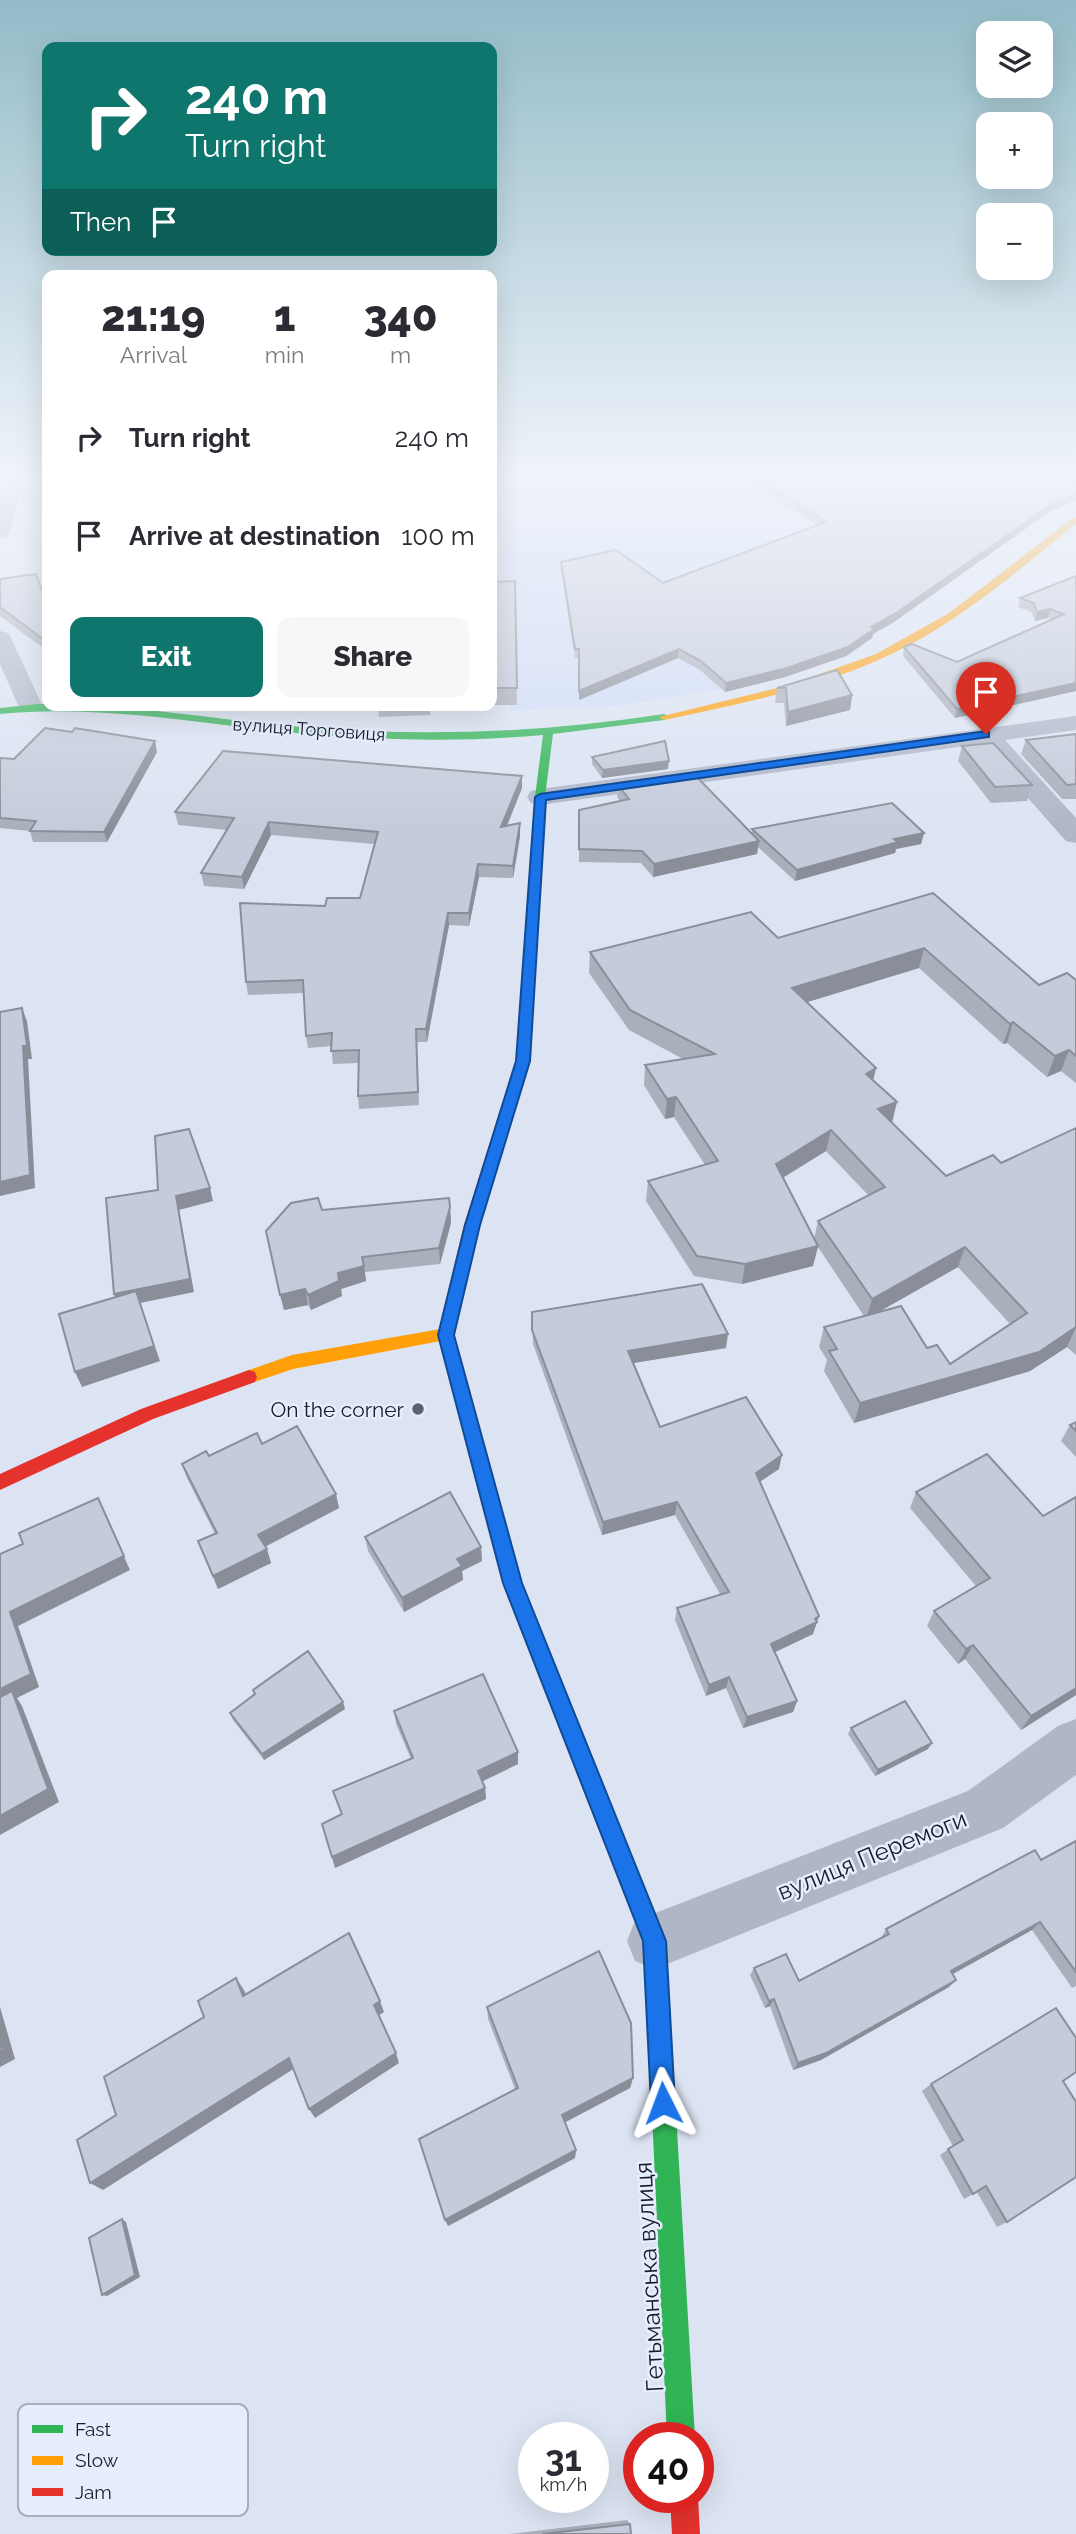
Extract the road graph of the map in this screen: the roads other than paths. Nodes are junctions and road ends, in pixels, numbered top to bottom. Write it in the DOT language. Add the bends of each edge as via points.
graph roads {
  1 [pos="979,594"];
  2 [pos="0,638"];
  3 [pos="17,692"];
  4 [pos="42,696"];
  5 [pos="0,711"];
  6 [pos="133,711"];
  7 [pos="1076,723"];
  8 [pos="986,734"];
  9 [pos="548,735"];
  10 [pos="540,797"];
  11 [pos="1076,835"];
  12 [pos="446,1335"];
  13 [pos="0,1482"];
  14 [pos="1076,1744"];
  15 [pos="655,1941"];
  16 [pos="680,2422"];
  17 [pos="685,2513"];
  18 [pos="686,2534"];
  1 -- 9 [label="street, вулиця Торговиця" via="906,643 838,671 726,705"];
  2 -- 3 [label="street"];
  3 -- 4 [label="street, вулиця Торговиця"];
  3 -- 5 [label="street, вулиця Торговиця"];
  6 -- 9 [label="street, вулиця Торговиця" via="350,734 446,738"];
  7 -- 8 [label="street"];
  8 -- 10 [label="street"];
  8 -- 11 [label="street"];
  9 -- 10 [label="street, Гетьманська вулиця"];
  10 -- 12 [label="street, Гетьманська вулиця" via="523,1061 472,1225"];
  12 -- 13 [label="street" via="292,1362 147,1414"];
  12 -- 15 [label="street, Гетьманська вулиця" via="513,1583"];
  14 -- 15 [label="street, вулиця Перемоги" via="985,1810"];
  15 -- 16 [label="street, Гетьманська вулиця"];
  17 -- 18 [label="street"];
}
